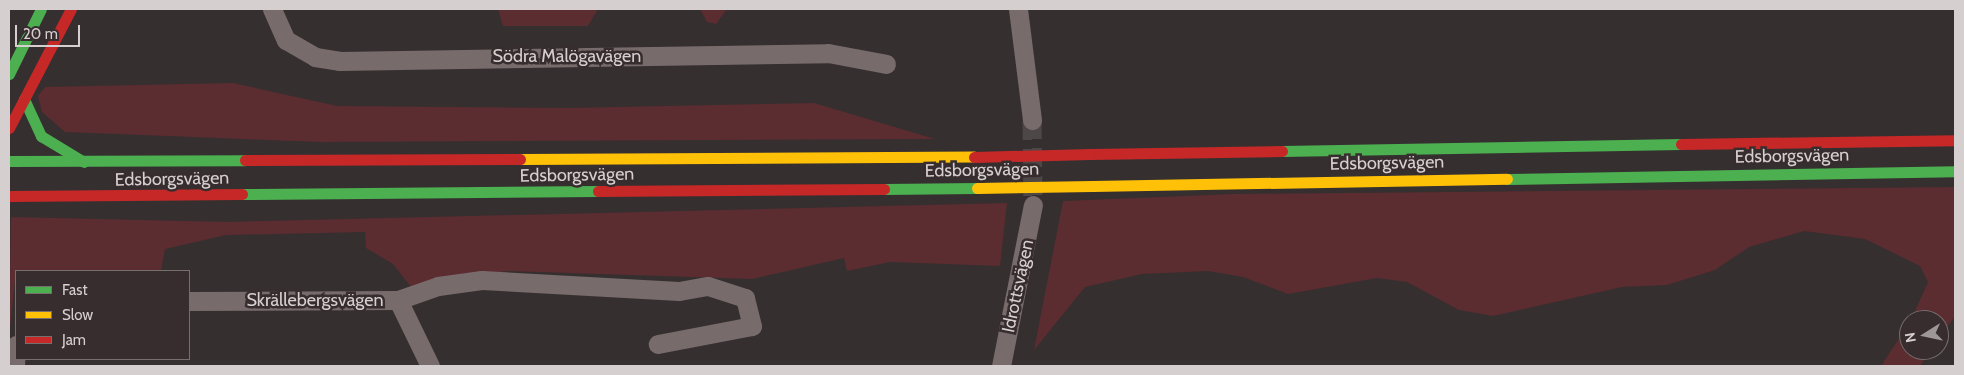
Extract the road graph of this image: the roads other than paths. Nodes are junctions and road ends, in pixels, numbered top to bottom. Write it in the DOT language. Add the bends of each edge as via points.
graph roads {
  1 [pos="41,9"];
  2 [pos="71,9"];
  3 [pos="272,9"];
  4 [pos="1018,9"];
  5 [pos="886,64"];
  6 [pos="9,74"];
  7 [pos="24,99"];
  8 [pos="1032,120"];
  9 [pos="9,128"];
  10 [pos="1955,140"];
  11 [pos="9,161"];
  12 [pos="85,163"];
  13 [pos="1955,171"];
  14 [pos="9,196"];
  15 [pos="1033,206"];
  16 [pos="398,300"];
  17 [pos="190,301"];
  18 [pos="658,344"];
  19 [pos="430,366"];
  20 [pos="1001,366"];
  1 -- 6 [label="main road"];
  2 -- 7 [label="main road"];
  3 -- 5 [label="street, Södra Malögavägen" via="286,40 316,57 339,61 828,53"];
  4 -- 8 [label="street"];
  7 -- 9 [label="main road"];
  7 -- 12 [label="main road" via="30,120 41,136"];
  10 -- 12 [label="main road, Edsborgsvägen, bridge" via="974,157"];
  11 -- 12 [label="main road, Edsborgsvägen"];
  13 -- 14 [label="main road, Edsborgsvägen, bridge" via="977,188"];
  15 -- 20 [label="street, Idrottsvägen"];
  16 -- 17 [label="street, Skrällebergsvägen"];
  16 -- 18 [label="street" via="438,286 482,280 670,290 708,286 745,298 752,326"];
  16 -- 19 [label="street, Skrällebergsvägen"];
}
